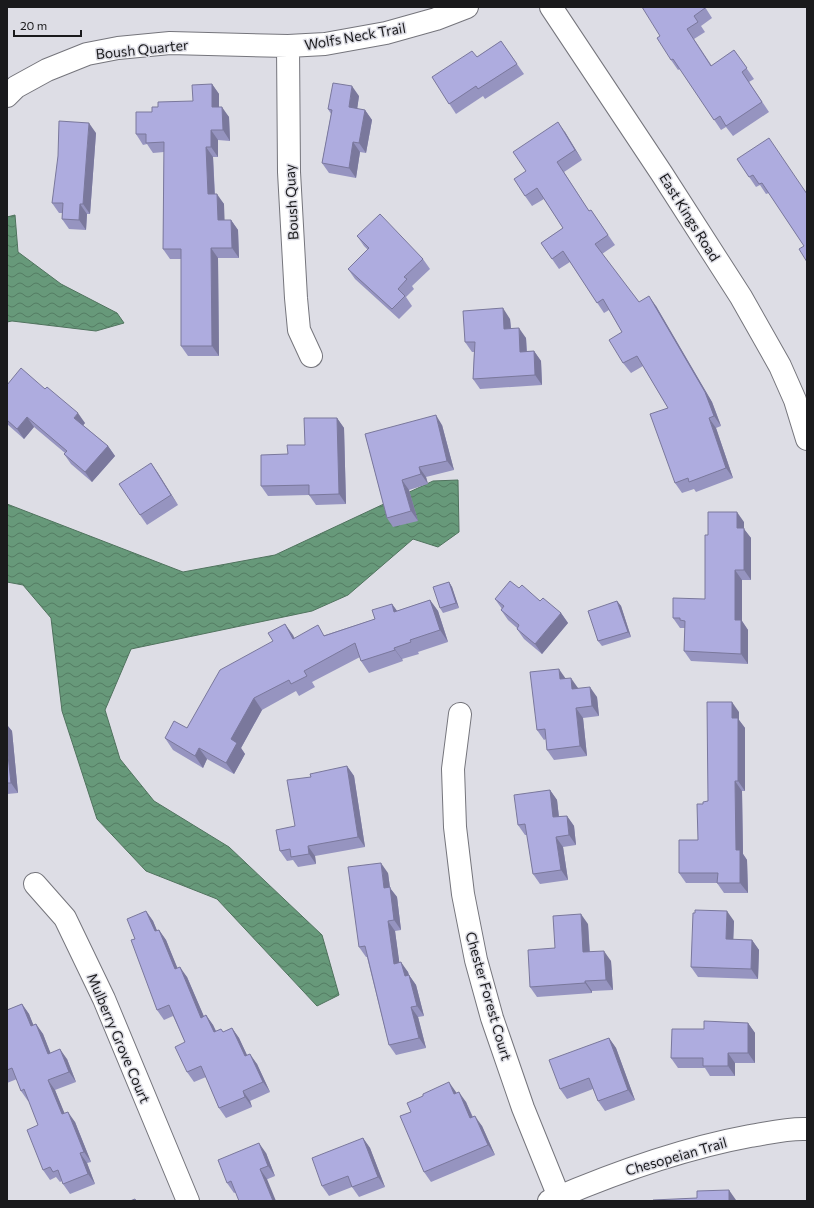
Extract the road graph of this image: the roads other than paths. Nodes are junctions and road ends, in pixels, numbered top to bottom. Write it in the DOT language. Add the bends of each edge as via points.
graph roads {
  1 [pos="467,7"];
  2 [pos="551,7"];
  3 [pos="215,44"];
  4 [pos="288,46"];
  5 [pos="7,96"];
  6 [pos="311,356"];
  7 [pos="807,439"];
  8 [pos="460,714"];
  9 [pos="35,884"];
  10 [pos="807,1128"];
  11 [pos="554,1199"];
  12 [pos="188,1201"];
  1 -- 4 [label="street, Wolfs Neck Trail" via="386,33 325,44"];
  2 -- 7 [label="street, East Kings Road" via="741,297 780,366 795,400"];
  3 -- 4 [label="street, Wolfs Neck Trail"];
  3 -- 5 [label="street, Boush Quarter" via="170,43 88,54 47,70 16,86"];
  4 -- 6 [label="street, Boush Quay" via="289,172 296,298 299,330"];
  8 -- 11 [label="street, Chester Forest Court" via="453,769 455,827 463,894 476,960 492,1018"];
  9 -- 12 [label="street, Mulberry Grove Court" via="65,918 104,999"];
  10 -- 11 [label="street, Chesopeian Trail" via="793,1128 718,1142 655,1160"];
}
